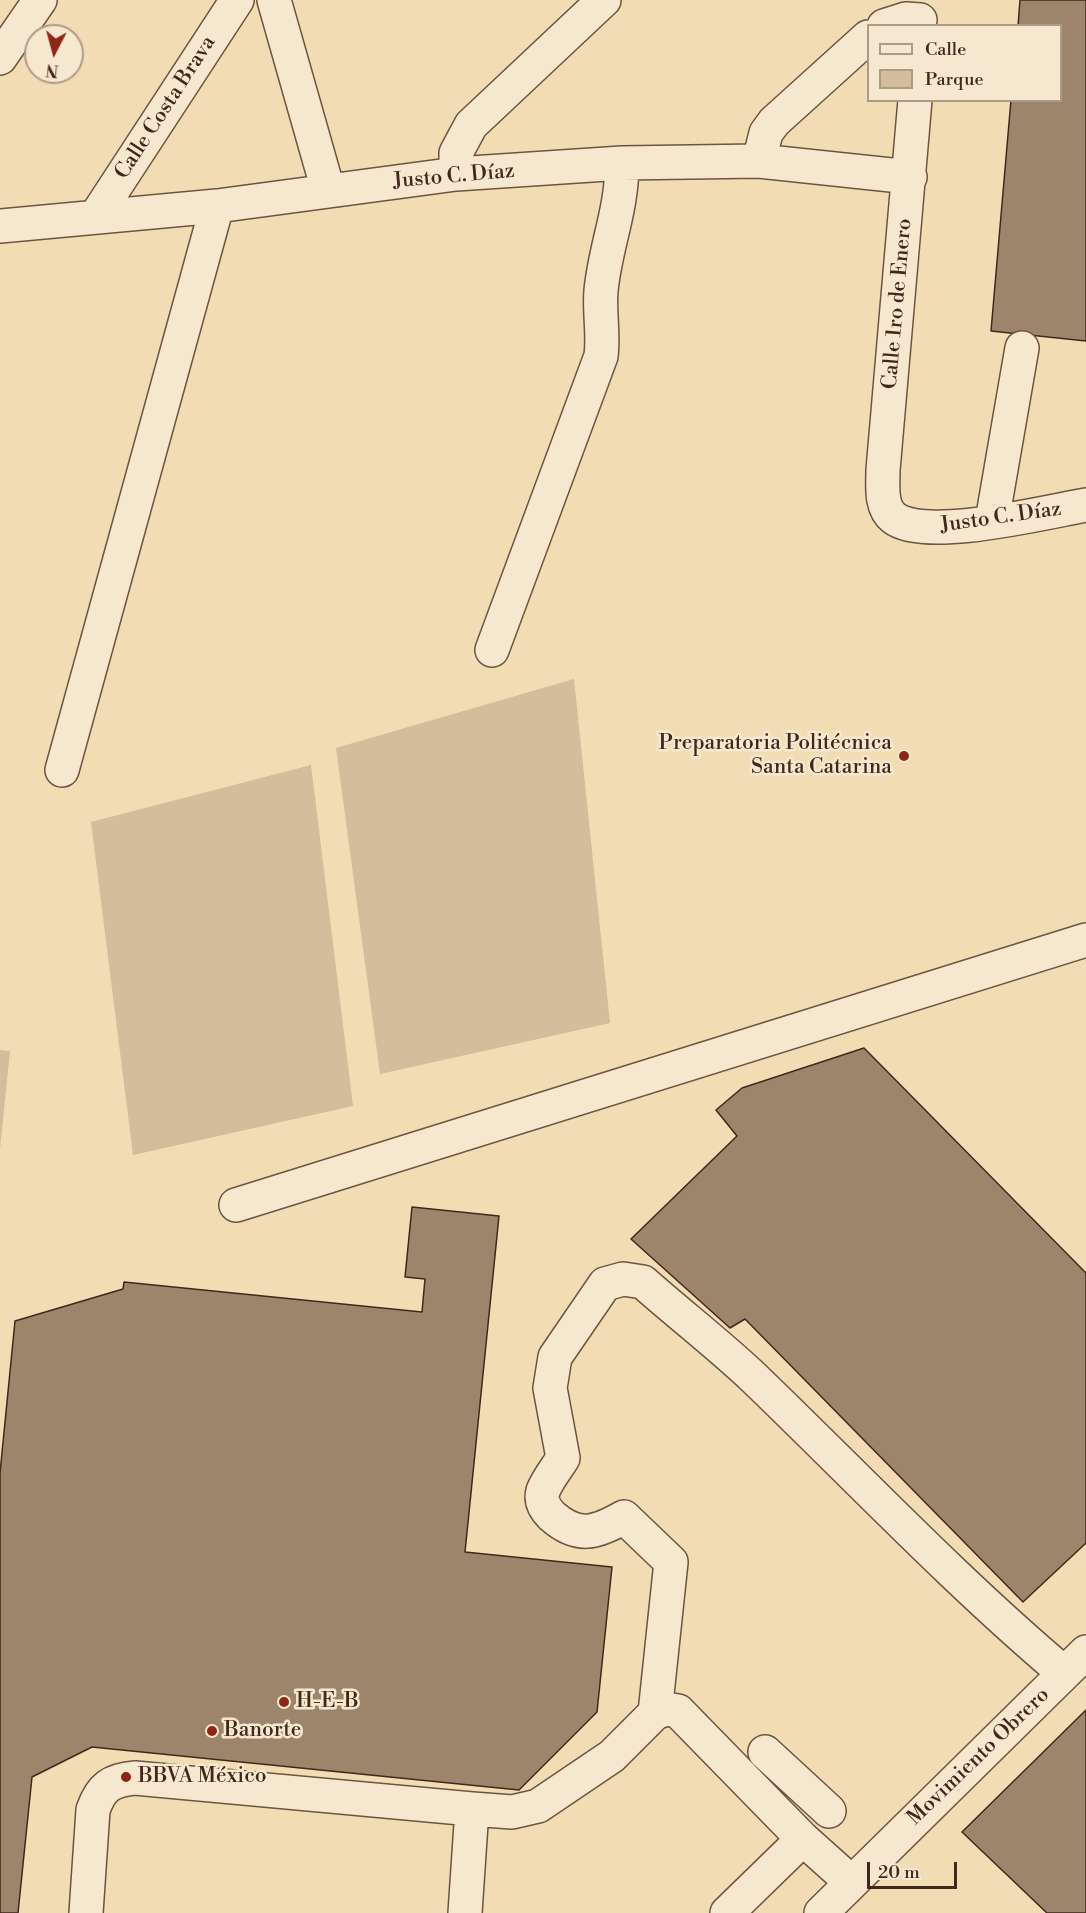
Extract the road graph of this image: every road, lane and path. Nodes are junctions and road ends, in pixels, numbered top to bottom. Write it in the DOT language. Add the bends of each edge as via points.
graph roads {
  1 [pos="40,0"];
  2 [pos="237,0"];
  3 [pos="273,0"];
  4 [pos="604,0"];
  5 [pos="921,15"];
  6 [pos="890,24"];
  7 [pos="867,38"];
  8 [pos="0,58"];
  9 [pos="915,102"];
  10 [pos="759,161"];
  11 [pos="622,163"];
  12 [pos="456,174"];
  13 [pos="910,177"];
  14 [pos="328,190"];
  15 [pos="216,206"];
  16 [pos="96,216"];
  17 [pos="0,226"];
  18 [pos="1022,348"];
  19 [pos="1086,506"];
  20 [pos="885,508"];
  21 [pos="992,521"];
  22 [pos="492,650"];
  23 [pos="62,770"];
  24 [pos="1086,940"];
  25 [pos="236,1205"];
  26 [pos="1075,1662"];
  27 [pos="655,1713"];
  28 [pos="765,1752"];
  29 [pos="472,1809"];
  30 [pos="829,1811"];
  31 [pos="803,1839"];
  32 [pos="851,1882"];
  33 [pos="86,1913"];
  34 [pos="465,1913"];
  35 [pos="727,1913"];
  36 [pos="821,1913"];
  1 -- 8 [label="street"];
  2 -- 16 [label="street, Calle Costa Brava"];
  3 -- 14 [label="street"];
  4 -- 12 [label="street" via="471,125 456,153"];
  5 -- 6 [label="street"];
  7 -- 10 [label="street" via="774,122 761,145"];
  9 -- 13 [label="street, Calle 1ro de Enero"];
  10 -- 11 [label="street, Justo C. Díaz"];
  10 -- 13 [label="street, Justo C. Díaz"];
  11 -- 12 [label="street, Justo C. Díaz"];
  11 -- 22 [label="street" via="621,202 600,292 601,356"];
  12 -- 14 [label="street, Justo C. Díaz"];
  13 -- 20 [label="street, Calle 1ro de Enero" via="883,470"];
  14 -- 15 [label="street, Justo C. Díaz"];
  15 -- 16 [label="street, Justo C. Díaz"];
  15 -- 23 [label="street"];
  16 -- 17 [label="street, Justo C. Díaz"];
  18 -- 21 [label="street"];
  19 -- 21 [label="street, Justo C. Díaz"];
  20 -- 21 [label="street, Justo C. Díaz" via="894,519 912,526 940,529"];
  24 -- 25 [label="street"];
  26 -- 27 [label="street" via="1004,1622 751,1375 643,1282 623,1279 605,1284 555,1358 550,1388 563,1458 543,1491 543,1501 545,1509 566,1528 584,1532 603,1529 624,1517 671,1562"];
  26 -- 32 [label="street, Movimiento Obrero"];
  27 -- 29 [label="street" via="612,1756 538,1806 512,1812"];
  27 -- 31 [label="street" via="666,1709 678,1712"];
  28 -- 30 [label="street"];
  29 -- 33 [label="street" via="256,1787 135,1778 112,1781 98,1796 93,1810"];
  29 -- 34 [label="street"];
  31 -- 32 [label="street"];
  31 -- 35 [label="street"];
  32 -- 36 [label="street, Movimiento Obrero"];
}
